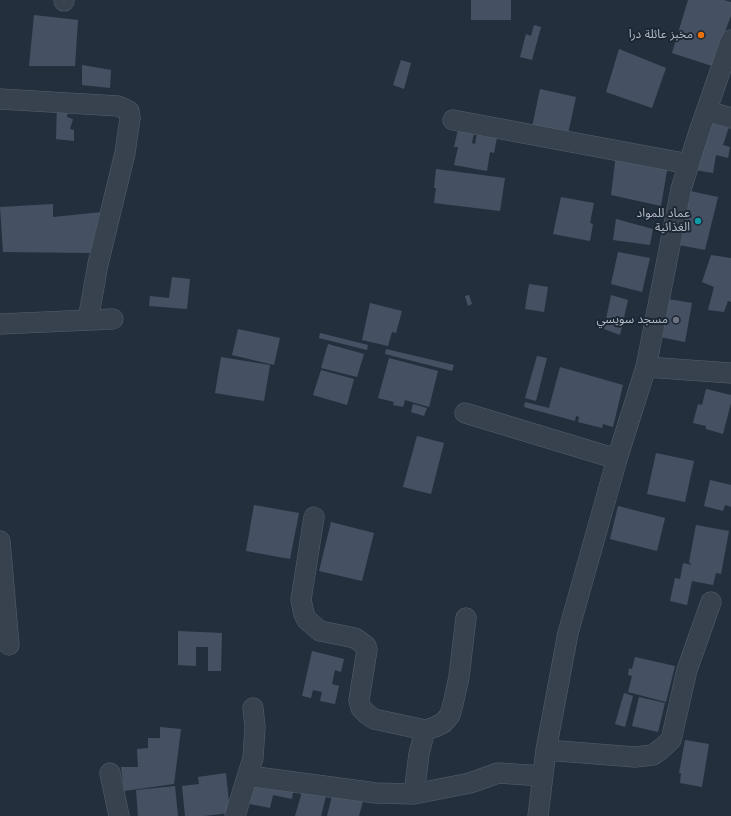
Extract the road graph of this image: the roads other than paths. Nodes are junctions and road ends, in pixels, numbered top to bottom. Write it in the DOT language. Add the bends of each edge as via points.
graph roads {
  1 [pos="731,40"];
  2 [pos="0,99"];
  3 [pos="707,111"];
  4 [pos="731,118"];
  5 [pos="453,120"];
  6 [pos="689,164"];
  7 [pos="113,319"];
  8 [pos="88,320"];
  9 [pos="0,324"];
  10 [pos="646,367"];
  11 [pos="731,373"];
  12 [pos="466,413"];
  13 [pos="617,460"];
  14 [pos="314,517"];
  15 [pos="0,540"];
  16 [pos="711,602"];
  17 [pos="466,618"];
  18 [pos="10,645"];
  19 [pos="253,708"];
  20 [pos="425,730"];
  21 [pos="546,750"];
  22 [pos="110,773"];
  23 [pos="249,776"];
  24 [pos="543,776"];
  25 [pos="414,794"];
  26 [pos="119,816"];
  27 [pos="235,816"];
  28 [pos="538,816"];
  1 -- 3 [label="street"];
  2 -- 8 [label="street" via="118,106 129,110 125,153 98,264"];
  3 -- 4 [label="street"];
  3 -- 6 [label="street"];
  5 -- 6 [label="street"];
  6 -- 10 [label="street" via="681,189"];
  7 -- 8 [label="street"];
  8 -- 9 [label="street"];
  10 -- 11 [label="street"];
  10 -- 13 [label="street"];
  12 -- 13 [label="street"];
  13 -- 21 [label="street" via="568,634"];
  14 -- 20 [label="street" via="301,600 307,620 320,631 355,638 366,646 359,700 361,708 367,714 374,719"];
  15 -- 18 [label="street"];
  16 -- 21 [label="street" via="687,670 671,740 661,749 653,755 635,757"];
  17 -- 20 [label="street" via="459,677 450,715 435,728"];
  19 -- 23 [label="street" via="255,728"];
  20 -- 25 [label="street"];
  21 -- 24 [label="street"];
  22 -- 26 [label="street"];
  23 -- 25 [label="street" via="376,793"];
  23 -- 27 [label="street"];
  24 -- 25 [label="street" via="498,773 470,783"];
  24 -- 28 [label="street"];
}
